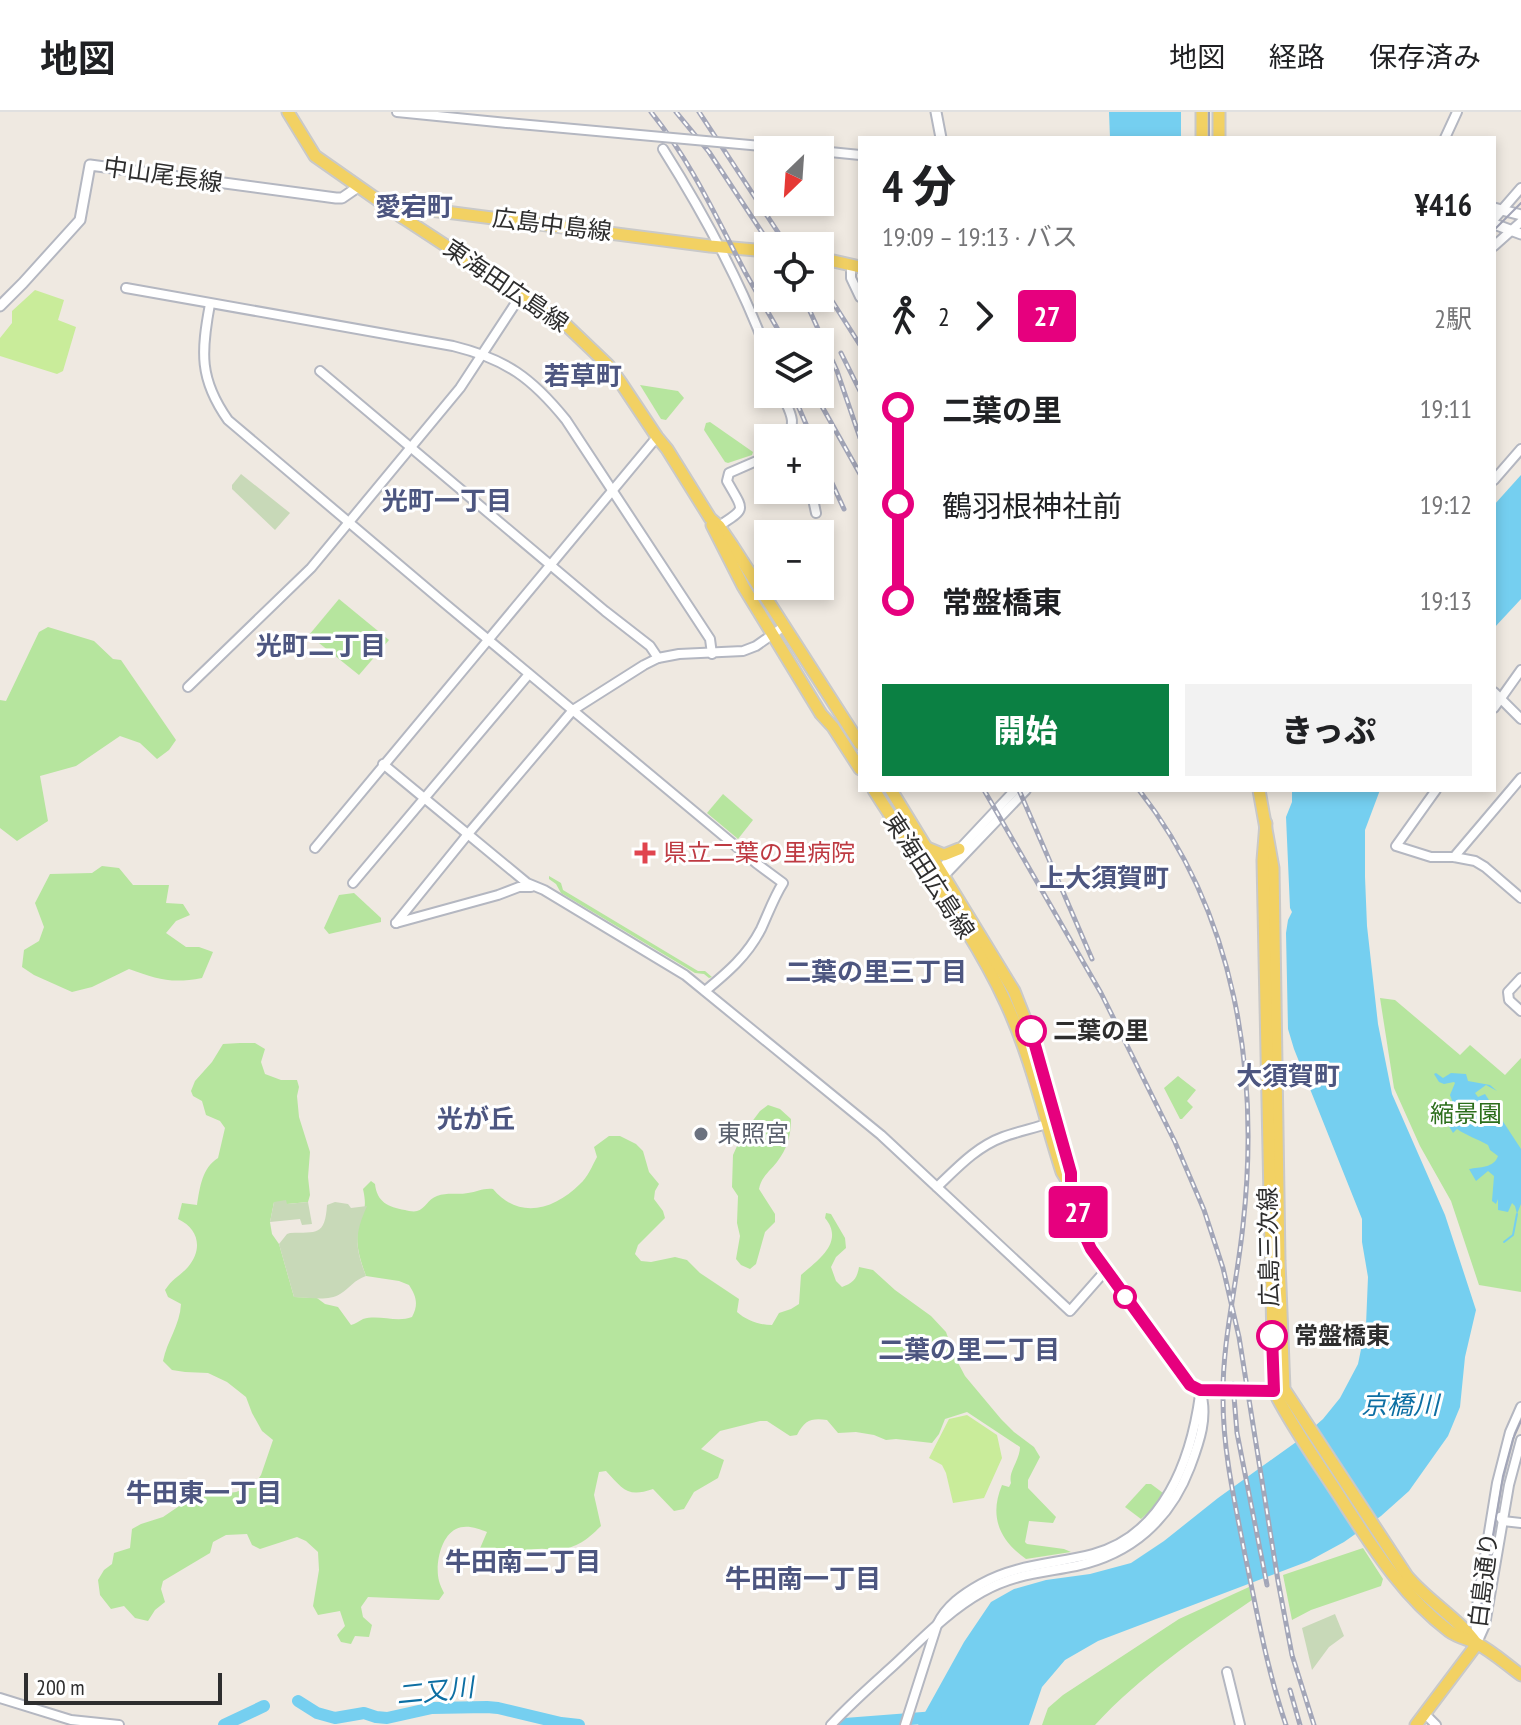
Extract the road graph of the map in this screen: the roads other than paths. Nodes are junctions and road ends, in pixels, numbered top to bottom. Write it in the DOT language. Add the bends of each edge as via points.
graph roads {
  1 [pos="288,112"];
  2 [pos="397,112"];
  3 [pos="936,112"];
  4 [pos="1202,112"];
  5 [pos="1219,112"];
  6 [pos="1457,112"];
  7 [pos="941,136"];
  8 [pos="1202,136"];
  9 [pos="1219,136"];
  10 [pos="1446,136"];
  11 [pos="754,145"];
  12 [pos="663,149"];
  13 [pos="834,152"];
  14 [pos="858,155"];
  15 [pos="358,187"];
  16 [pos="1521,188"];
  17 [pos="1498,209"];
  18 [pos="1521,215"];
  19 [pos="402,217"];
  20 [pos="1496,222"];
  21 [pos="1521,222"];
  22 [pos="1517,232"];
  23 [pos="1496,245"];
  24 [pos="720,246"];
  25 [pos="754,250"];
  26 [pos="834,261"];
  27 [pos="856,266"];
  28 [pos="126,288"];
  29 [pos="858,293"];
  30 [pos="521,295"];
  31 [pos="210,304"];
  32 [pos="0,306"];
  33 [pos="757,328"];
  34 [pos="482,353"];
  35 [pos="320,371"];
  36 [pos="657,437"];
  37 [pos="411,448"];
  38 [pos="1521,449"];
  39 [pos="754,462"];
  40 [pos="1496,478"];
  41 [pos="613,491"];
  42 [pos="814,504"];
  43 [pos="816,513"];
  44 [pos="349,523"];
  45 [pos="715,525"];
  46 [pos="551,564"];
  47 [pos="778,630"];
  48 [pos="488,640"];
  49 [pos="712,654"];
  50 [pos="658,658"];
  51 [pos="1521,670"];
  52 [pos="529,674"];
  53 [pos="188,687"];
  54 [pos="1497,696"];
  55 [pos="573,710"];
  56 [pos="1521,717"];
  57 [pos="858,741"];
  58 [pos="383,764"];
  59 [pos="858,766"];
  60 [pos="1521,778"];
  61 [pos="875,792"];
  62 [pos="892,792"];
  63 [pos="1013,792"];
  64 [pos="1024,792"];
  65 [pos="1259,792"];
  66 [pos="1435,792"];
  67 [pos="425,797"];
  68 [pos="468,834"];
  69 [pos="315,848"];
  70 [pos="927,848"];
  71 [pos="960,853"];
  72 [pos="1454,857"];
  73 [pos="938,878"];
  74 [pos="353,883"];
  75 [pos="536,887"];
  76 [pos="1521,898"];
  77 [pos="1521,978"];
  78 [pos="705,991"];
  79 [pos="1521,1011"];
  80 [pos="1051,1123"];
  81 [pos="937,1187"];
  82 [pos="1106,1270"];
  83 [pos="1200,1390"];
  84 [pos="1279,1390"];
  85 [pos="1521,1407"];
  86 [pos="1521,1440"];
  87 [pos="1493,1507"];
  88 [pos="1503,1521"];
  89 [pos="1521,1523"];
  90 [pos="937,1625"];
  91 [pos="1477,1644"];
  92 [pos="1227,1672"];
  93 [pos="1521,1675"];
  94 [pos="0,1698"];
  95 [pos="1424,1713"];
  96 [pos="906,1720"];
  97 [pos="833,1722"];
  98 [pos="119,1725"];
  99 [pos="1240,1725"];
  100 [pos="1416,1725"];
  101 [pos="1436,1725"];
  1 -- 15 [label="main road" via="315,156"];
  2 -- 11 [label="street, bridge"];
  3 -- 7 [label="main road"];
  4 -- 8 [label="main road"];
  5 -- 9 [label="main road"];
  6 -- 10 [label="street"];
  12 -- 24 [label="street"];
  13 -- 14 [label="street"];
  15 -- 19 [label="main road"];
  15 -- 32 [label="main road, 中山尾長線" via="336,198 90,165 80,220"];
  16 -- 17 [label="street"];
  17 -- 18 [label="main road"];
  19 -- 24 [label="main road, 広島中島線" via="415,208"];
  19 -- 30 [label="main road, 東海田広島線"];
  20 -- 22 [label="main road"];
  21 -- 22 [label="street"];
  22 -- 23 [label="street"];
  24 -- 25 [label="main road, 広島中島線"];
  24 -- 33 [label="street"];
  26 -- 27 [label="main road"];
  27 -- 29 [label="street" via="851,278"];
  28 -- 31 [label="street"];
  30 -- 34 [label="street"];
  30 -- 36 [label="main road, 東海田広島線" via="564,323 608,365"];
  31 -- 34 [label="street"];
  31 -- 44 [label="street" via="205,375 216,403 243,435"];
  34 -- 37 [label="street"];
  34 -- 41 [label="street" via="521,374 553,403"];
  35 -- 37 [label="street"];
  36 -- 41 [label="street"];
  36 -- 45 [label="main road, 東海田広島線"];
  37 -- 44 [label="street"];
  37 -- 46 [label="street"];
  38 -- 40 [label="street"];
  39 -- 45 [label="street" via="729,473 727,481 741,510"];
  41 -- 46 [label="street"];
  41 -- 49 [label="street" via="710,639"];
  42 -- 43 [label="street"];
  44 -- 48 [label="street"];
  44 -- 53 [label="street" via="311,568"];
  45 -- 47 [label="main road, 東海田広島線"];
  46 -- 48 [label="street"];
  46 -- 50 [label="street"];
  47 -- 49 [label="street" via="743,651"];
  47 -- 57 [label="main road, 東海田広島線"];
  47 -- 59 [label="main road, 東海田広島線" via="821,714"];
  48 -- 52 [label="street"];
  48 -- 58 [label="street"];
  49 -- 50 [label="street"];
  50 -- 55 [label="street"];
  51 -- 54 [label="street"];
  52 -- 55 [label="street"];
  52 -- 67 [label="street"];
  54 -- 56 [label="street"];
  55 -- 68 [label="street"];
  55 -- 78 [label="street" via="783,883 746,953"];
  58 -- 67 [label="street"];
  58 -- 69 [label="street"];
  60 -- 72 [label="street"];
  61 -- 73 [label="main road, 東海田広島線"];
  62 -- 70 [label="main road, 東海田広島線"];
  63 -- 71 [label="street"];
  64 -- 71 [label="street"];
  65 -- 84 [label="main road, 広島三次線" via="1266,823 1263,906"];
  66 -- 72 [label="street" via="1396,846 1431,857"];
  67 -- 68 [label="street"];
  67 -- 74 [label="street"];
  68 -- 75 [label="street"];
  68 -- 75 [label="street" via="396,923 519,887"];
  70 -- 71 [label="main road" via="944,855"];
  70 -- 73 [label="main road, 東海田広島線"];
  71 -- 73 [label="street"];
  72 -- 76 [label="street" via="1485,867"];
  73 -- 80 [label="main road, 東海田広島線" via="1014,991 1038,1052"];
  75 -- 78 [label="street"];
  77 -- 79 [label="street" via="1508,992"];
  78 -- 81 [label="street"];
  80 -- 81 [label="street" via="988,1144"];
  80 -- 82 [label="main road, 東海田広島線" via="1071,1173 1084,1234"];
  81 -- 82 [label="street" via="1070,1311"];
  82 -- 83 [label="main road, 東海田広島線" via="1190,1385"];
  83 -- 84 [label="main road"];
  83 -- 90 [label="street" via="1183,1465 1164,1504 1144,1525 1106,1550 990,1579 956,1601"];
  84 -- 91 [label="main road" via="1407,1576"];
  84 -- 91 [label="main road, 広島三次線" via="1300,1436 1385,1565 1448,1631"];
  85 -- 87 [label="street, 白島通り"];
  86 -- 88 [label="street, 白島通り"];
  87 -- 88 [label="street"];
  87 -- 91 [label="street, 白島通り" via="1475,1618"];
  88 -- 89 [label="street"];
  88 -- 91 [label="street, 白島通り"];
  90 -- 96 [label="street"];
  90 -- 97 [label="street"];
  91 -- 93 [label="main road"];
  91 -- 95 [label="main road"];
  92 -- 99 [label="street"];
  94 -- 98 [label="street" via="71,1720"];
  95 -- 100 [label="main road"];
  95 -- 101 [label="street"];
}
